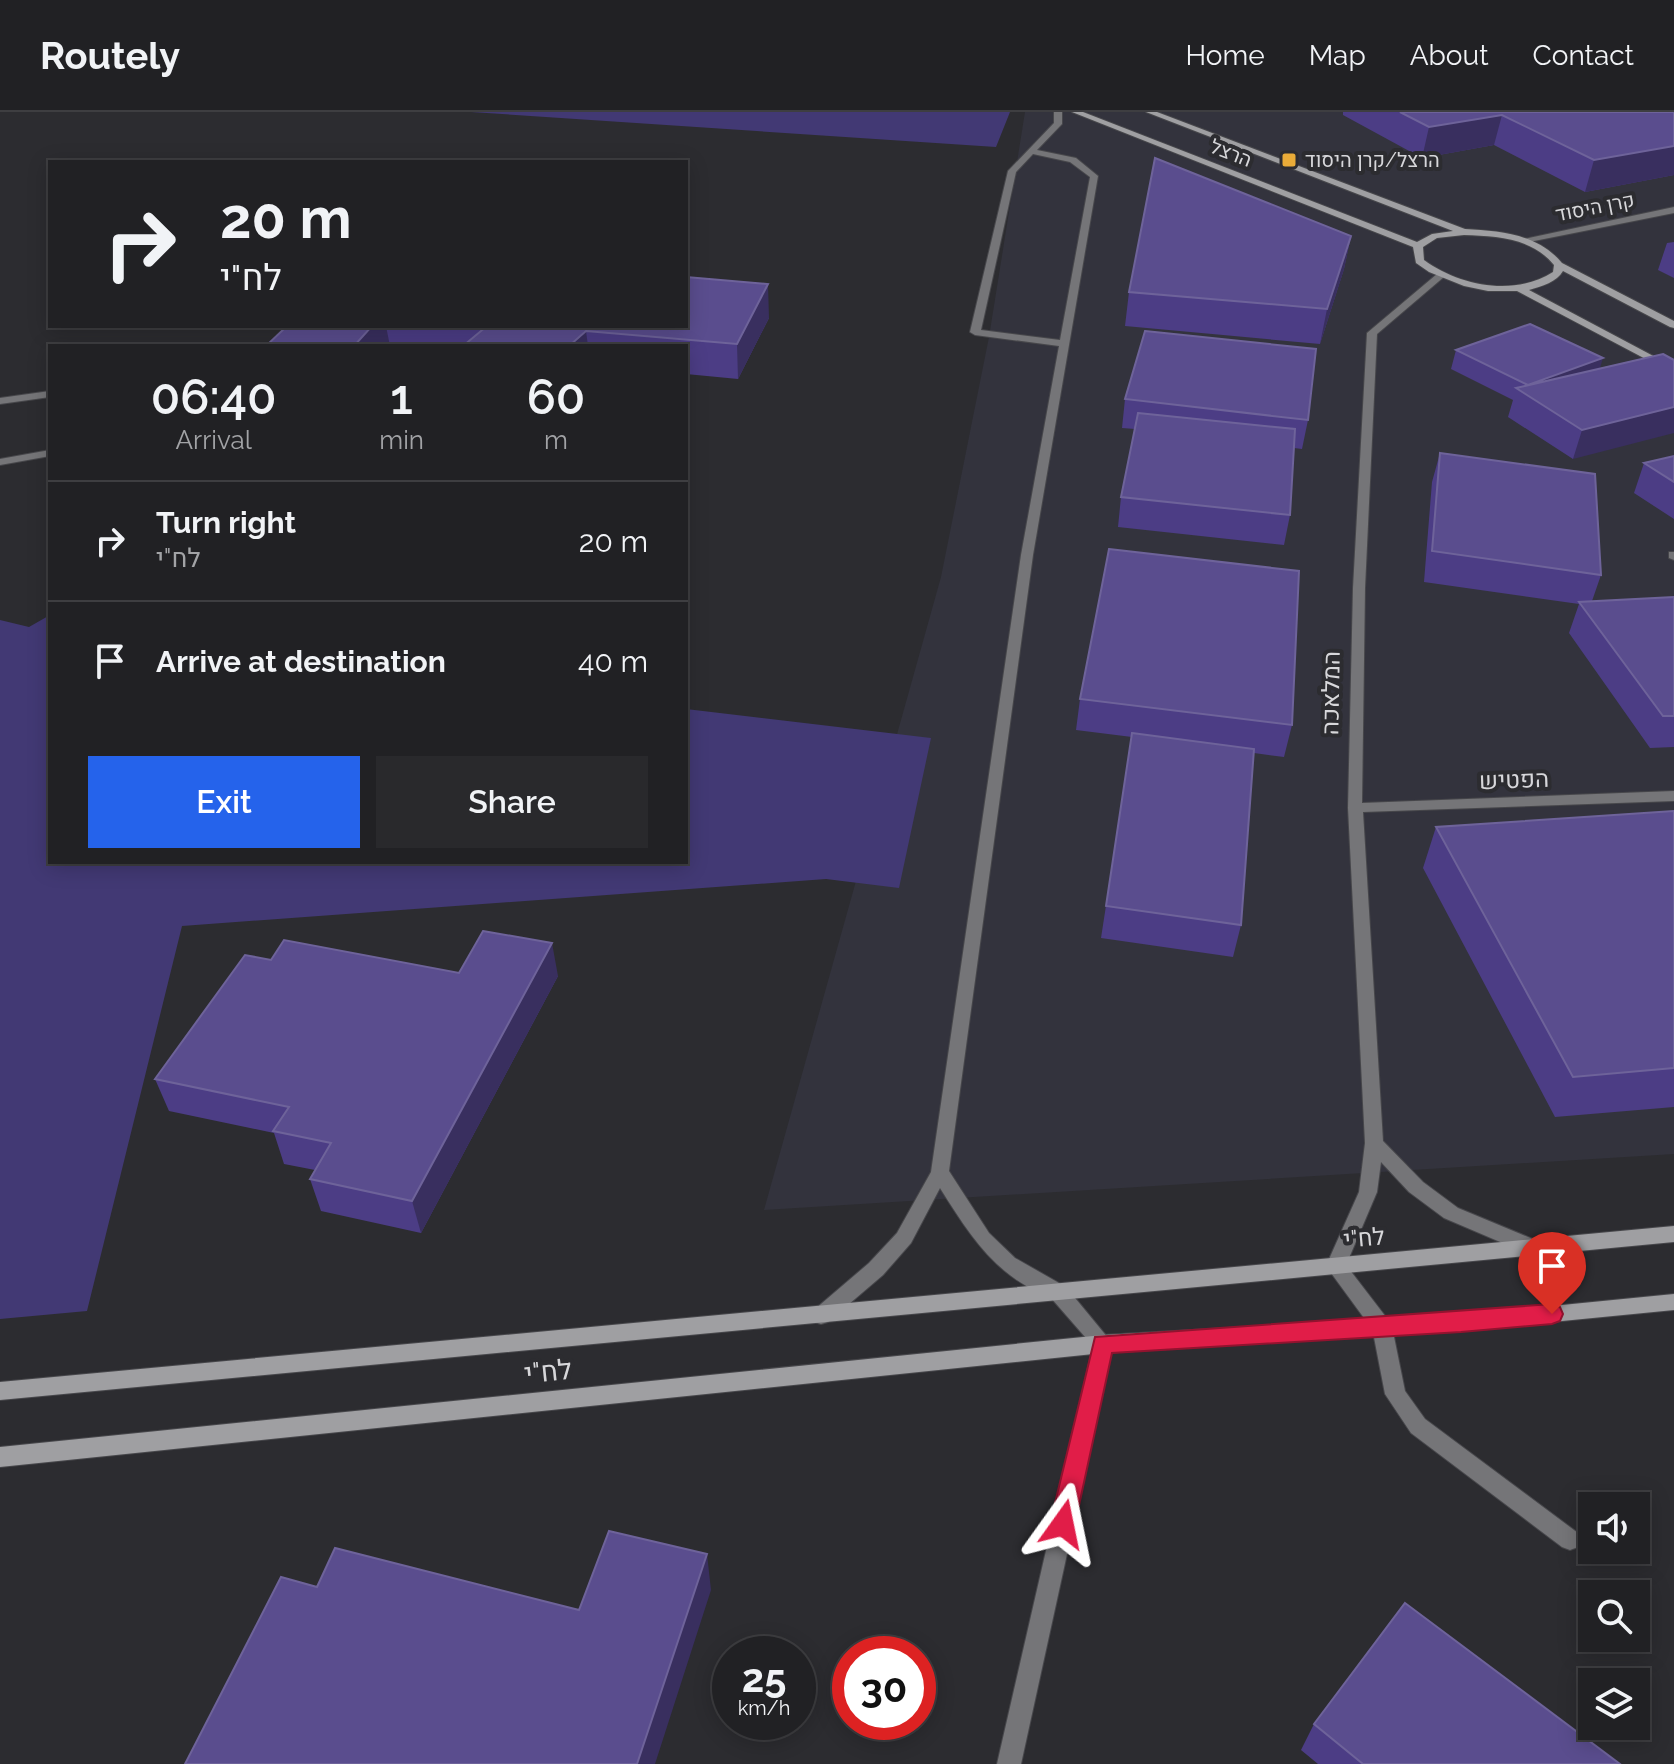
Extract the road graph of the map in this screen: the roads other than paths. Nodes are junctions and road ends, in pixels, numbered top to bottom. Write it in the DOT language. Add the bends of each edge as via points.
graph roads {
  1 [pos="1058,112"];
  2 [pos="1076,112"];
  3 [pos="1150,112"];
  4 [pos="1031,151"];
  5 [pos="1674,210"];
  6 [pos="1464,232"];
  7 [pos="1524,240"];
  8 [pos="1418,246"];
  9 [pos="1559,265"];
  10 [pos="1440,276"];
  11 [pos="1519,288"];
  12 [pos="1674,325"];
  13 [pos="1063,344"];
  14 [pos="1674,371"];
  15 [pos="48,394"];
  16 [pos="0,401"];
  17 [pos="48,453"];
  18 [pos="0,462"];
  19 [pos="1674,796"];
  20 [pos="1355,808"];
  21 [pos="1374,1143"];
  22 [pos="940,1172"];
  23 [pos="1674,1234"];
  24 [pos="1533,1248"];
  25 [pos="1336,1266"];
  26 [pos="1059,1293"];
  27 [pos="1674,1302"];
  28 [pos="821,1316"];
  29 [pos="1382,1327"];
  30 [pos="1103,1344"];
  31 [pos="0,1391"];
  32 [pos="0,1457"];
  33 [pos="1570,1540"];
  34 [pos="1009,1764"];
  1 -- 4 [label="street" via="1058,124"];
  2 -- 8 [label="street, הרצל"];
  3 -- 6 [label="street, הרצל"];
  4 -- 13 [label="street" via="1073,160 1094,176"];
  4 -- 13 [label="street" via="1012,171 975,332"];
  5 -- 7 [label="street, קרן היסוד"];
  6 -- 7 [label="street"];
  6 -- 8 [label="street" via="1435,236"];
  7 -- 9 [label="street"];
  8 -- 10 [label="street" via="1419,261"];
  9 -- 11 [label="street" via="1550,280"];
  9 -- 12 [label="street"];
  10 -- 11 [label="street" via="1478,286"];
  10 -- 20 [label="street, המלאכה" via="1372,333"];
  11 -- 14 [label="street"];
  13 -- 22 [label="street" via="1027,555"];
  15 -- 16 [label="street"];
  17 -- 18 [label="street"];
  19 -- 20 [label="street, הפטיש"];
  20 -- 21 [label="street, המלאכה"];
  21 -- 24 [label="street" via="1416,1187 1451,1213"];
  21 -- 25 [label="street, המלאכה" via="1368,1192"];
  22 -- 26 [label="street" via="982,1238 1008,1264"];
  22 -- 28 [label="street" via="904,1238"];
  23 -- 24 [label="street, לח\"י"];
  24 -- 25 [label="street, לח\"י"];
  25 -- 26 [label="street, לח\"י"];
  25 -- 29 [label="street"];
  26 -- 28 [label="street, לח\"י"];
  26 -- 30 [label="street"];
  27 -- 29 [label="street, לח\"י"];
  28 -- 31 [label="street, לח\"י"];
  29 -- 30 [label="street, לח\"י"];
  29 -- 33 [label="street" via="1395,1394 1418,1426"];
  30 -- 32 [label="street, לח\"י"];
  30 -- 34 [label="street"];
}
